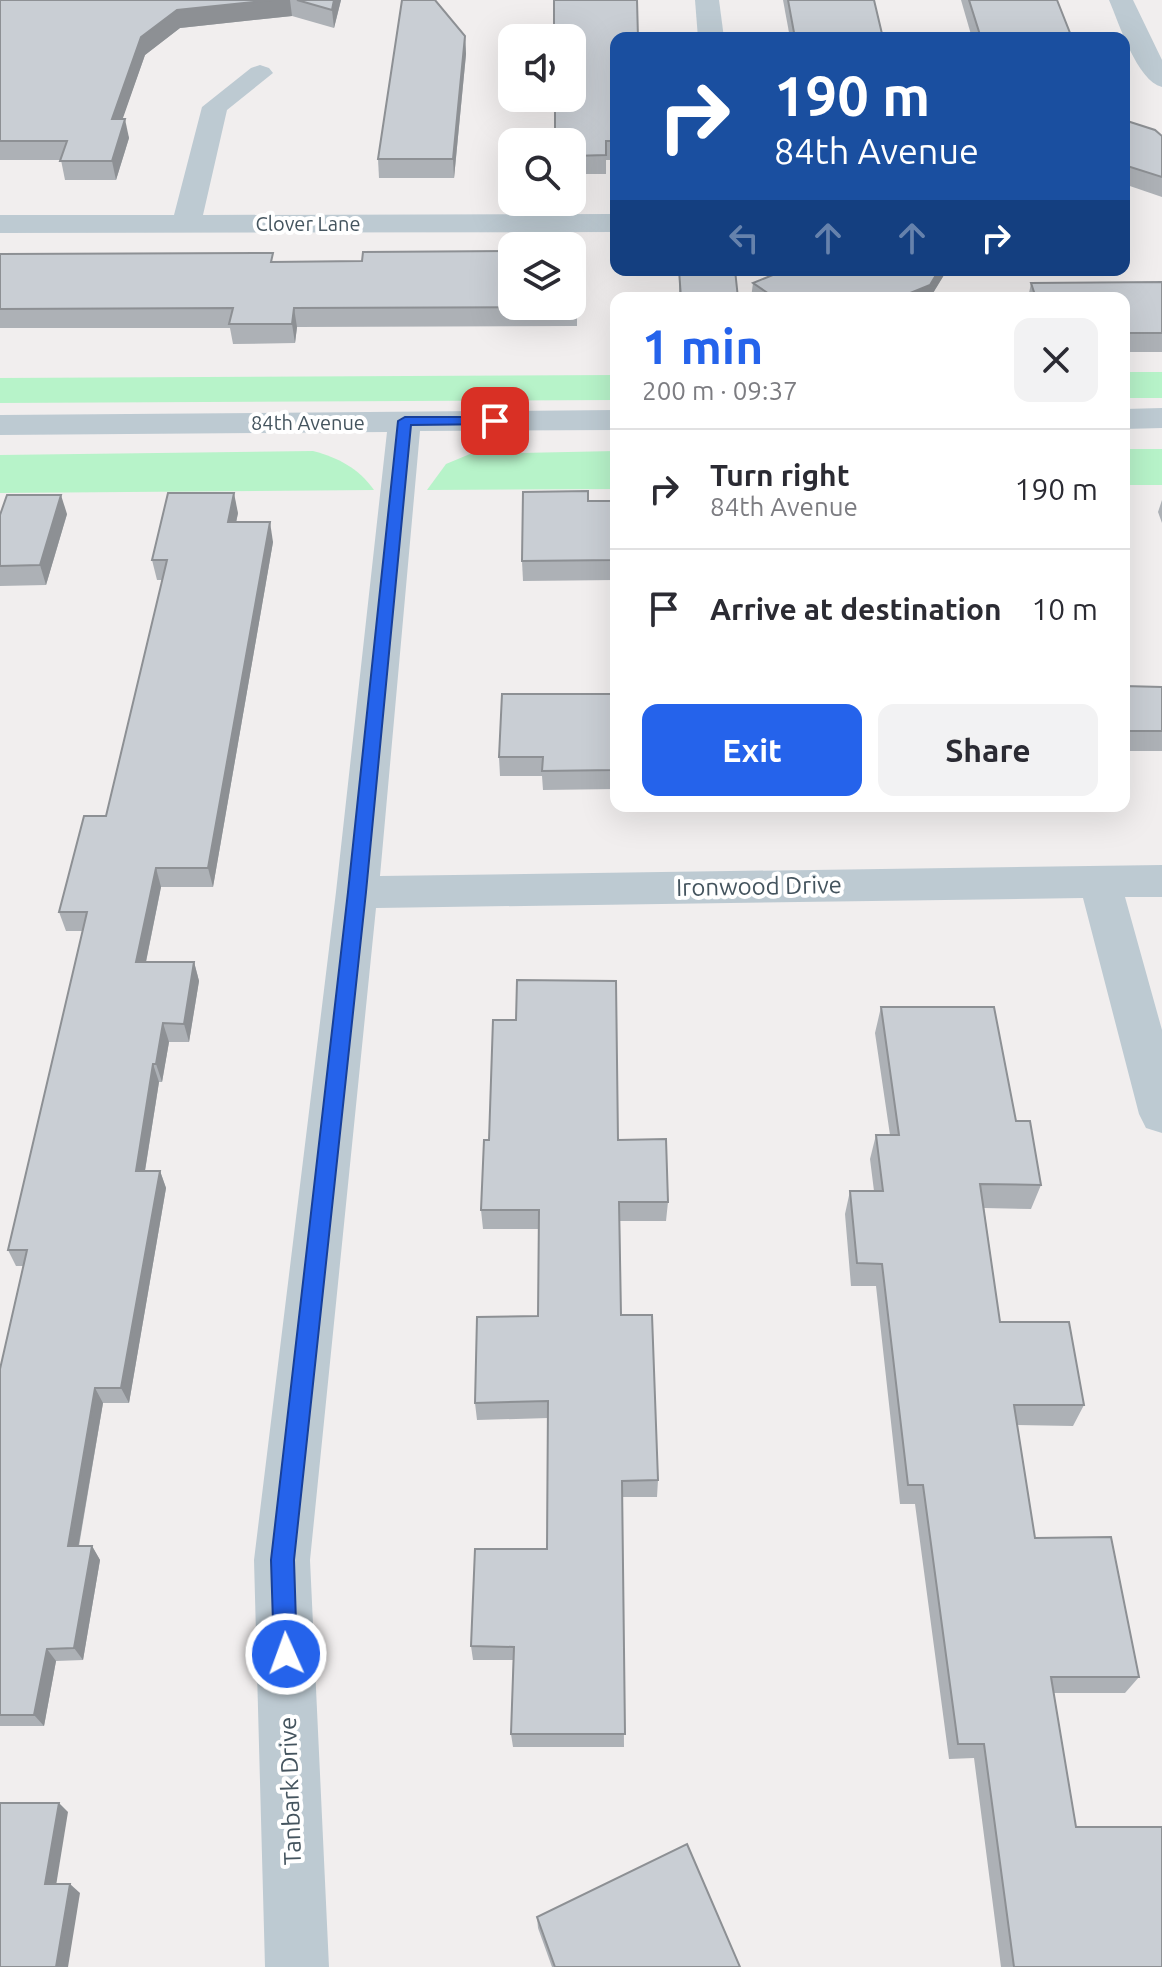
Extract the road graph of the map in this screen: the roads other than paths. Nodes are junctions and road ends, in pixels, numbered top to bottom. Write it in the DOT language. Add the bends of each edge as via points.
graph roads {
  1 [pos="707,0"];
  2 [pos="1121,0"];
  3 [pos="710,32"];
  4 [pos="260,73"];
  5 [pos="1162,79"];
  6 [pos="610,223"];
  7 [pos="0,224"];
  8 [pos="186,224"];
  9 [pos="1162,418"];
  10 [pos="1130,419"];
  11 [pos="610,420"];
  12 [pos="405,421"];
  13 [pos="0,425"];
  14 [pos="1100,881"];
  15 [pos="1162,881"];
  16 [pos="357,892"];
  17 [pos="1162,1114"];
  18 [pos="297,1967"];
  1 -- 3 [label="street"];
  2 -- 5 [label="street"];
  4 -- 8 [label="street" via="215,107"];
  6 -- 8 [label="street, Clover Lane"];
  7 -- 8 [label="street, Clover Lane"];
  9 -- 10 [label="street"];
  11 -- 12 [label="street, 84th Avenue"];
  12 -- 13 [label="street, 84th Avenue"];
  12 -- 16 [label="street, Tanbark Drive"];
  14 -- 15 [label="street, Ironwood Drive"];
  14 -- 16 [label="street, Ironwood Drive"];
  14 -- 17 [label="street"];
  16 -- 18 [label="street, Tanbark Drive" via="282,1560"];
}
